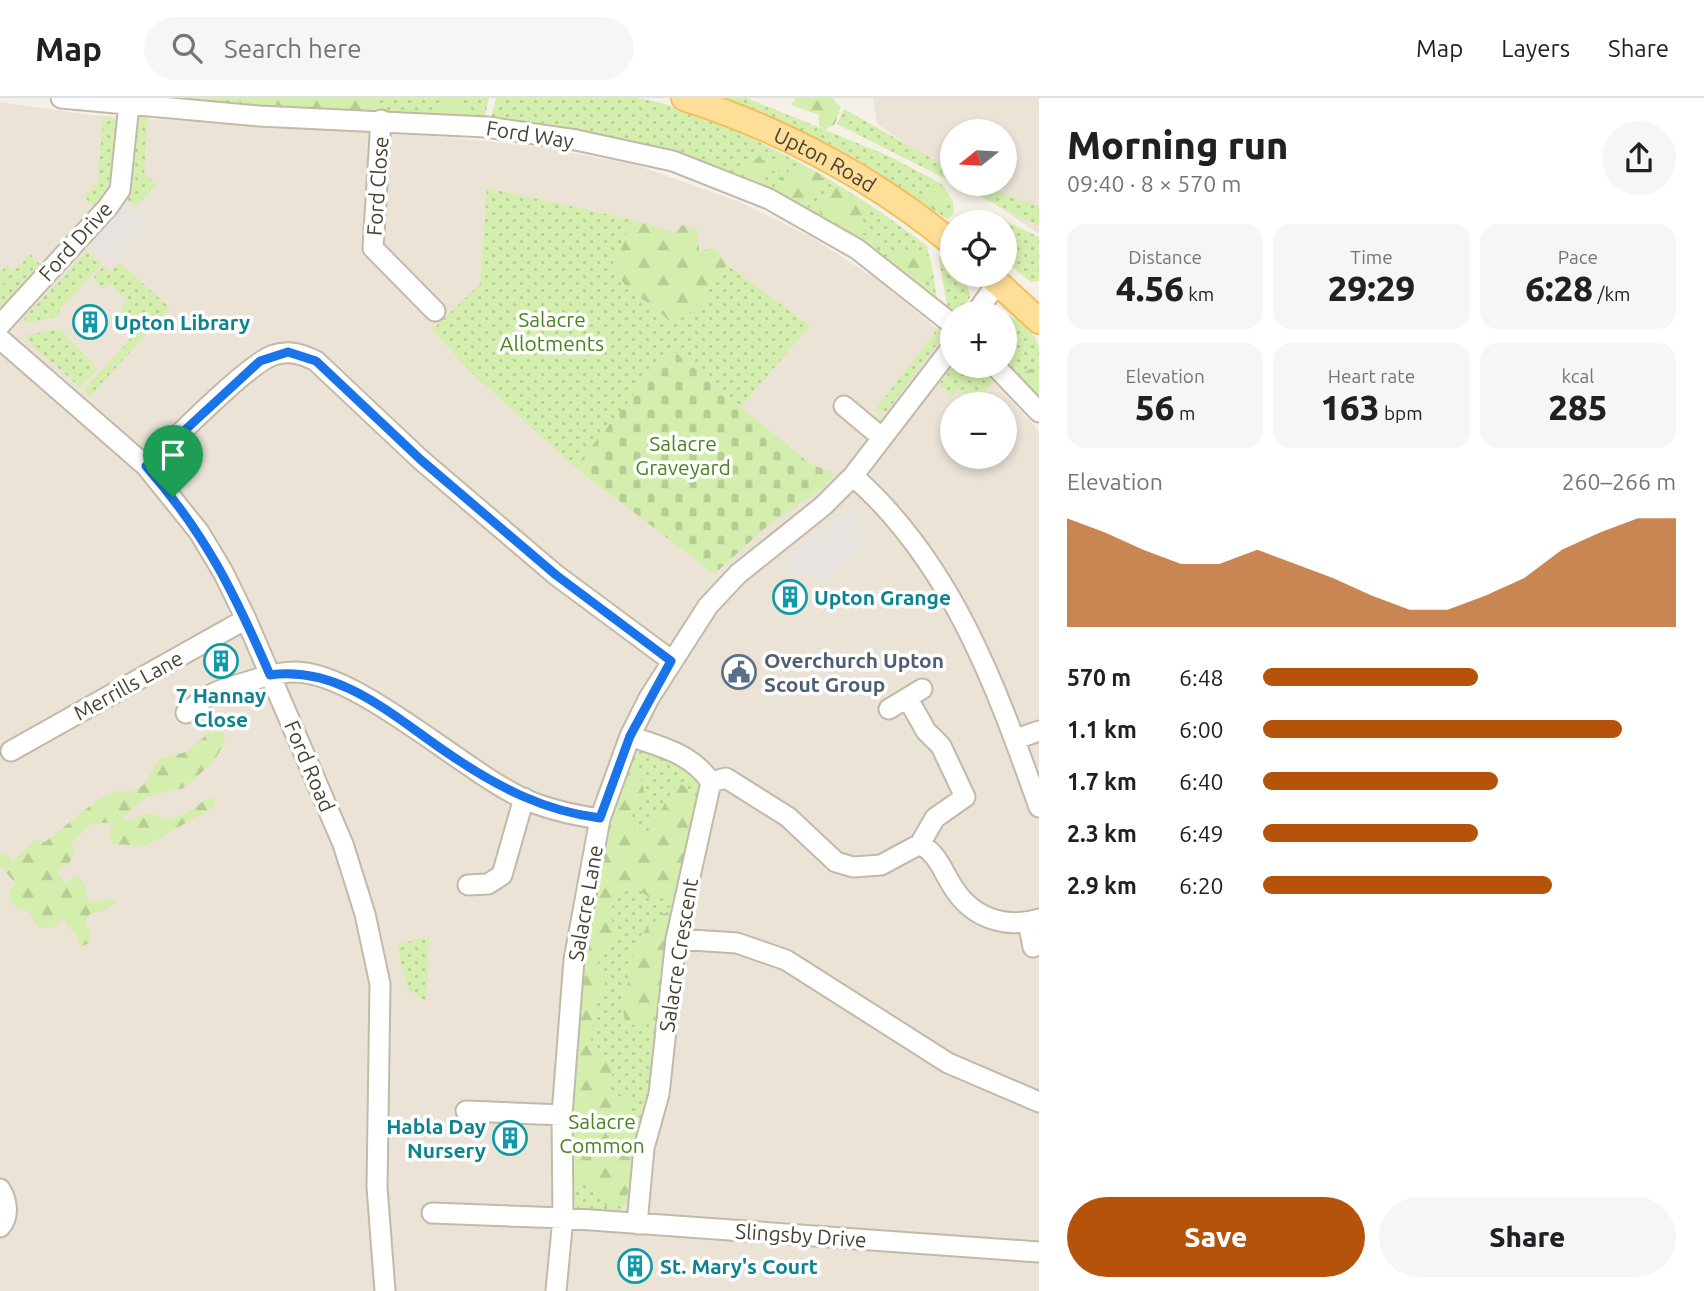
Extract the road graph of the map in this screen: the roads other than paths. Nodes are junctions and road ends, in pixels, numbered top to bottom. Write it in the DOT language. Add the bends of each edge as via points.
graph roads {
  1 [pos="61,98"];
  2 [pos="684,98"];
  3 [pos="129,104"];
  4 [pos="382,120"];
  5 [pos="940,234"];
  6 [pos="1003,287"];
  7 [pos="435,311"];
  8 [pos="1036,313"];
  9 [pos="940,315"];
  10 [pos="0,325"];
  11 [pos="0,339"];
  12 [pos="940,361"];
  13 [pos="1006,378"];
  14 [pos="844,406"];
  15 [pos="1039,412"];
  16 [pos="880,436"];
  17 [pos="146,466"];
  18 [pos="853,476"];
  19 [pos="246,619"];
  20 [pos="671,661"];
  21 [pos="270,675"];
  22 [pos="889,709"];
  23 [pos="186,713"];
  24 [pos="1039,731"];
  25 [pos="630,736"];
  26 [pos="1016,739"];
  27 [pos="11,751"];
  28 [pos="711,782"];
  29 [pos="524,798"];
  30 [pos="1039,807"];
  31 [pos="600,818"];
  32 [pos="920,844"];
  33 [pos="468,885"];
  34 [pos="1034,920"];
  35 [pos="676,939"];
  36 [pos="1033,947"];
  37 [pos="1039,1102"];
  38 [pos="466,1111"];
  39 [pos="562,1115"];
  40 [pos="0,1189"];
  41 [pos="432,1213"];
  42 [pos="563,1218"];
  43 [pos="637,1224"];
  44 [pos="0,1227"];
  45 [pos="1039,1252"];
  46 [pos="385,1291"];
  47 [pos="556,1291"];
  1 -- 3 [label="street, Ford Way"];
  2 -- 5 [label="main road, Upton Road" via="777,131 827,157"];
  3 -- 4 [label="street, Ford Way" via="259,116"];
  3 -- 10 [label="street, Ford Drive" via="120,190"];
  4 -- 7 [label="street, Ford Close" via="373,248"];
  4 -- 9 [label="street, Ford Way" via="486,127 673,161 769,199 857,249"];
  6 -- 8 [label="main road"];
  11 -- 17 [label="street, Ford Road"];
  12 -- 16 [label="street, Salacre Lane"];
  13 -- 15 [label="street"];
  14 -- 16 [label="street"];
  16 -- 18 [label="street, Salacre Lane"];
  17 -- 19 [label="street, Ford Road" via="199,532"];
  17 -- 20 [label="street" via="260,361 288,352 303,355 316,361 421,460 556,575"];
  18 -- 20 [label="street, Salacre Lane" via="727,584"];
  18 -- 26 [label="street" via="878,498 934,567 972,635"];
  19 -- 21 [label="street, Ford Road"];
  19 -- 27 [label="street, Merrills Lane"];
  20 -- 25 [label="street, Salacre Lane"];
  21 -- 23 [label="street" via="211,692"];
  21 -- 29 [label="street" via="312,674 359,694"];
  21 -- 46 [label="street, Ford Road" via="343,844 380,984 377,1186"];
  22 -- 32 [label="street" via="915,694 926,731 974,794 934,818"];
  24 -- 26 [label="street"];
  25 -- 28 [label="street" via="688,757"];
  25 -- 31 [label="street, Salacre Lane"];
  26 -- 30 [label="street"];
  28 -- 32 [label="street" via="726,778 763,799 836,862 853,867 881,865"];
  28 -- 35 [label="street, Salacre Crescent"];
  29 -- 31 [label="street"];
  29 -- 33 [label="street" via="502,875 488,884"];
  31 -- 39 [label="street, Salacre Lane" via="574,960"];
  32 -- 34 [label="street" via="939,860 966,904 983,916 1003,923"];
  34 -- 36 [label="street"];
  35 -- 37 [label="street" via="737,943 786,960 948,1063"];
  35 -- 43 [label="street, Salacre Crescent" via="659,1094 644,1148"];
  38 -- 39 [label="street"];
  39 -- 42 [label="street, Salacre Lane"];
  40 -- 44 [label="street" via="6,1199 5,1222"];
  41 -- 42 [label="street, Slingsby Drive"];
  42 -- 43 [label="street, Slingsby Drive"];
  42 -- 47 [label="street, Salacre Lane"];
  43 -- 45 [label="street, Slingsby Drive"];
}
